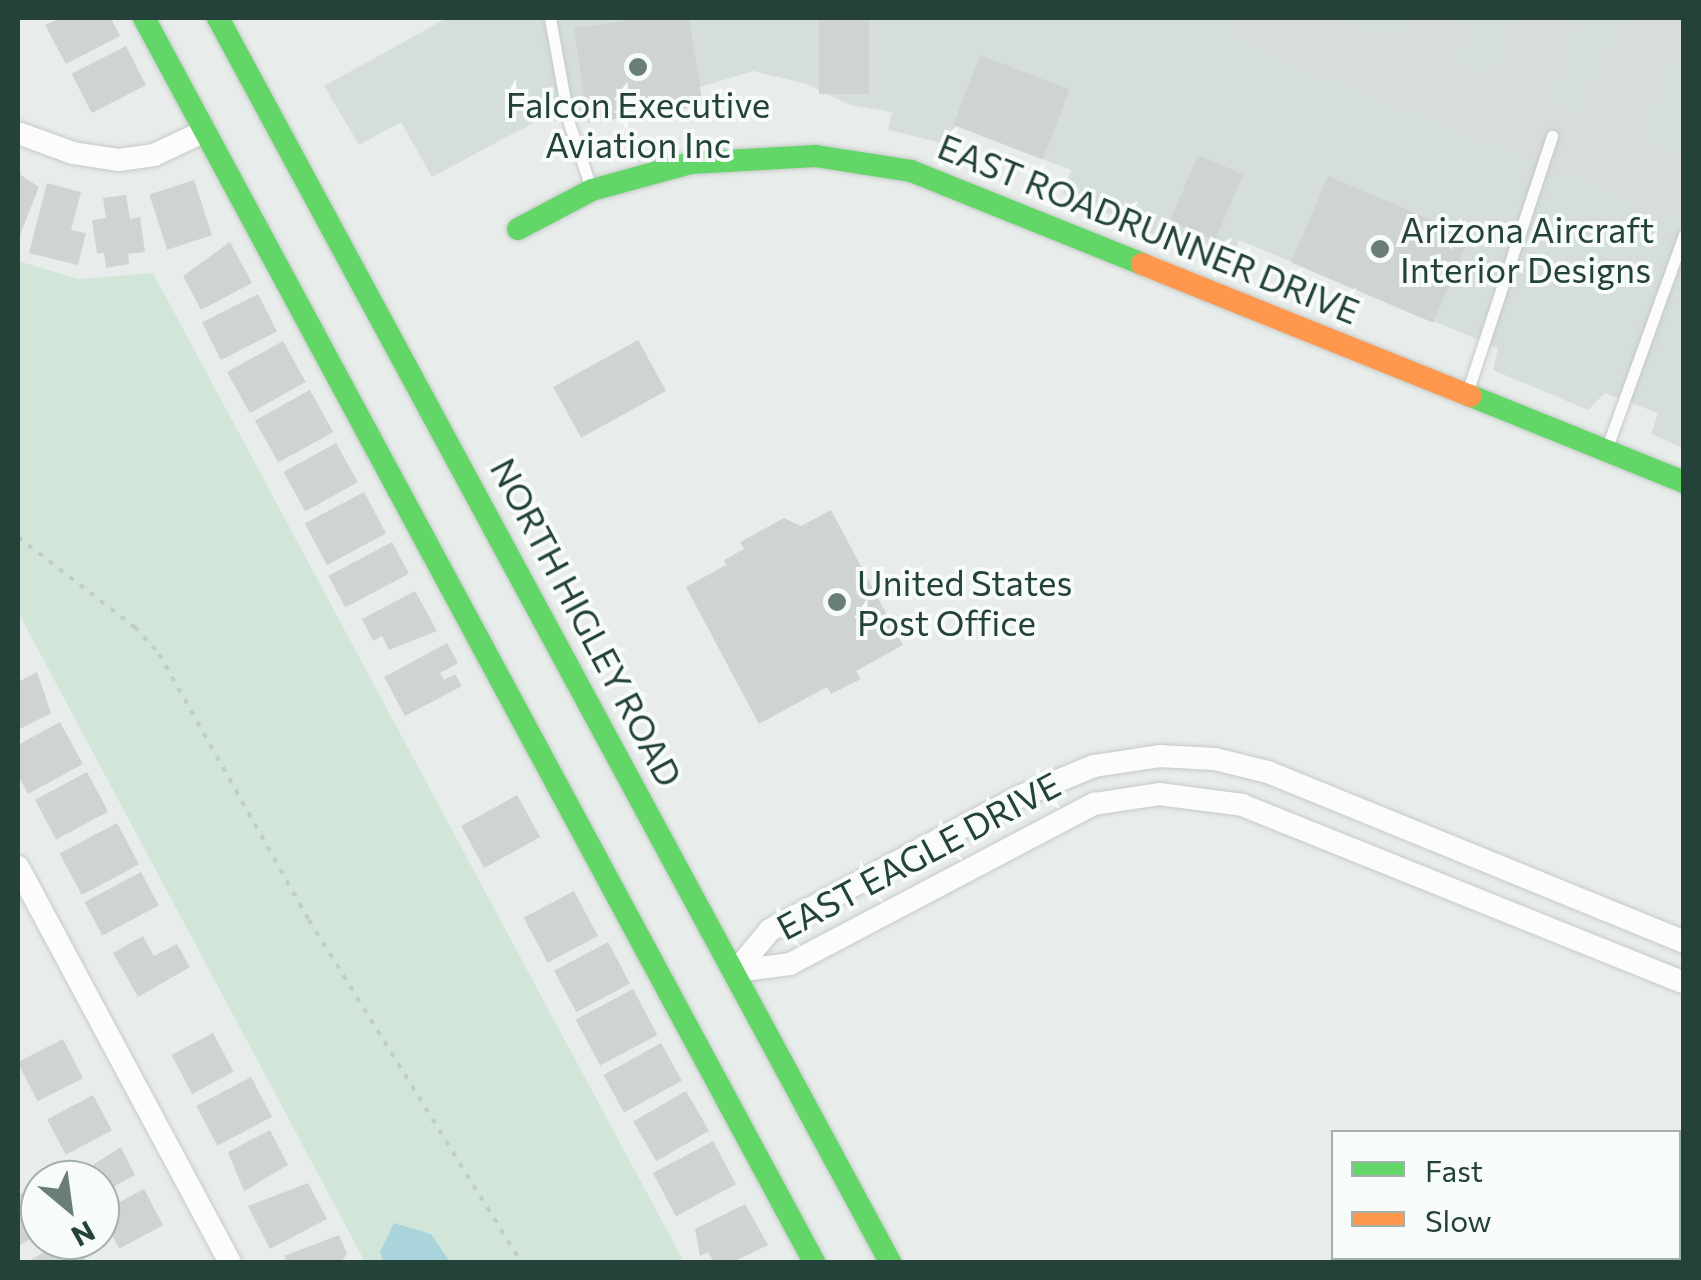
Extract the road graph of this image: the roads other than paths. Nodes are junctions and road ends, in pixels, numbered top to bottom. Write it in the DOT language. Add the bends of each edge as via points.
graph roads {
  1 [pos="144,18"];
  2 [pos="218,18"];
  3 [pos="550,18"];
  4 [pos="205,131"];
  5 [pos="18,132"];
  6 [pos="1552,136"];
  7 [pos="592,190"];
  8 [pos="518,229"];
  9 [pos="1684,235"];
  10 [pos="1467,393"];
  11 [pos="1606,450"];
  12 [pos="1684,482"];
  13 [pos="18,866"];
  14 [pos="1567,894"];
  15 [pos="1553,930"];
  16 [pos="1684,942"];
  17 [pos="736,971"];
  18 [pos="1684,983"];
  19 [pos="230,1262"];
  20 [pos="814,1262"];
  21 [pos="890,1262"];
  1 -- 4 [label="street"];
  2 -- 17 [label="street, NORTH HIGLEY ROAD"];
  3 -- 7 [label="lane" via="570,123"];
  4 -- 5 [label="street" via="154,154 119,160 73,153"];
  4 -- 20 [label="street"];
  6 -- 10 [label="lane"];
  7 -- 8 [label="street, EAST ROADRUNNER DRIVE"];
  7 -- 10 [label="street, EAST ROADRUNNER DRIVE" via="656,170 770,156 911,171"];
  9 -- 11 [label="lane"];
  10 -- 11 [label="street, EAST ROADRUNNER DRIVE"];
  11 -- 12 [label="street, EAST ROADRUNNER DRIVE"];
  13 -- 19 [label="street"];
  14 -- 15 [label="street"];
  14 -- 16 [label="street, EAST EAGLE DRIVE"];
  14 -- 17 [label="street, EAST EAGLE DRIVE" via="1268,772 1215,759 1159,756 1094,766 1044,784 770,930"];
  15 -- 17 [label="street, EAST EAGLE DRIVE" via="1242,805 1160,794 1094,804 790,964"];
  15 -- 18 [label="street, EAST EAGLE DRIVE"];
  17 -- 21 [label="street, NORTH HIGLEY ROAD"];
}
